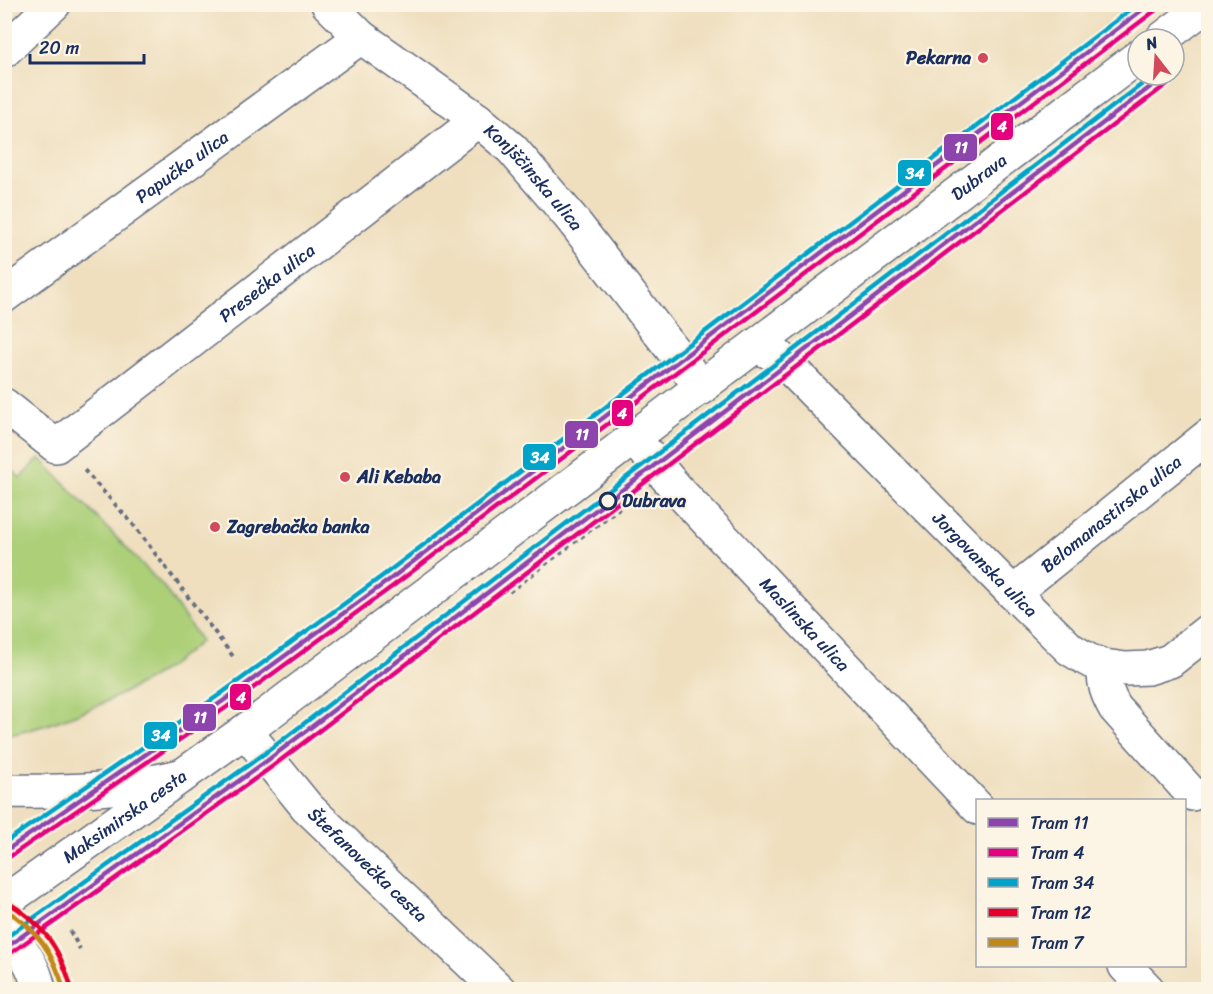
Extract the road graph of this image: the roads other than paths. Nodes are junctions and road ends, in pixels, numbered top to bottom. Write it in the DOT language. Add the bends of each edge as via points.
graph roads {
  1 [pos="54,4"];
  2 [pos="328,4"];
  3 [pos="1208,4"];
  4 [pos="1178,27"];
  5 [pos="362,38"];
  6 [pos="4,51"];
  7 [pos="1126,66"];
  8 [pos="478,120"];
  9 [pos="4,296"];
  10 [pos="756,346"];
  11 [pos="702,388"];
  12 [pos="4,405"];
  13 [pos="1209,436"];
  14 [pos="634,439"];
  15 [pos="1013,593"];
  16 [pos="1209,631"];
  17 [pos="1104,666"];
  18 [pos="245,731"];
  19 [pos="185,774"];
  20 [pos="4,791"];
  21 [pos="1192,794"];
  22 [pos="976,806"];
  23 [pos="4,902"];
  24 [pos="4,933"];
  25 [pos="1126,967"];
  26 [pos="39,990"];
  27 [pos="499,990"];
  28 [pos="1148,990"];
  1 -- 6 [label="street"];
  2 -- 5 [label="street, Konjščinska ulica"];
  3 -- 4 [label="street"];
  5 -- 8 [label="street, Konjščinska ulica"];
  5 -- 9 [label="street, Papučka ulica"];
  7 -- 10 [label="street, Dubrava"];
  8 -- 11 [label="street, Konjščinska ulica" via="512,149 571,218"];
  8 -- 12 [label="street, Presečka ulica" via="56,446"];
  10 -- 11 [label="street, Dubrava"];
  10 -- 15 [label="street, Jorgovanska ulica" via="778,356"];
  11 -- 14 [label="street, Dubrava"];
  13 -- 15 [label="street, Belomanastirska ulica"];
  14 -- 18 [label="street, Dubrava"];
  14 -- 22 [label="street, Maslinska ulica"];
  15 -- 17 [label="street, Jorgovanska ulica" via="1070,649"];
  16 -- 17 [label="street" via="1170,661 1148,668"];
  17 -- 21 [label="street" via="1106,693 1114,708"];
  18 -- 19 [label="street, Maksimirska cesta"];
  18 -- 27 [label="street, Štefanovečka cesta" via="307,807"];
  19 -- 20 [label="street" via="113,789"];
  19 -- 23 [label="street, Maksimirska cesta"];
  24 -- 26 [label="street" via="29,961"];
  25 -- 28 [label="street"];
}
